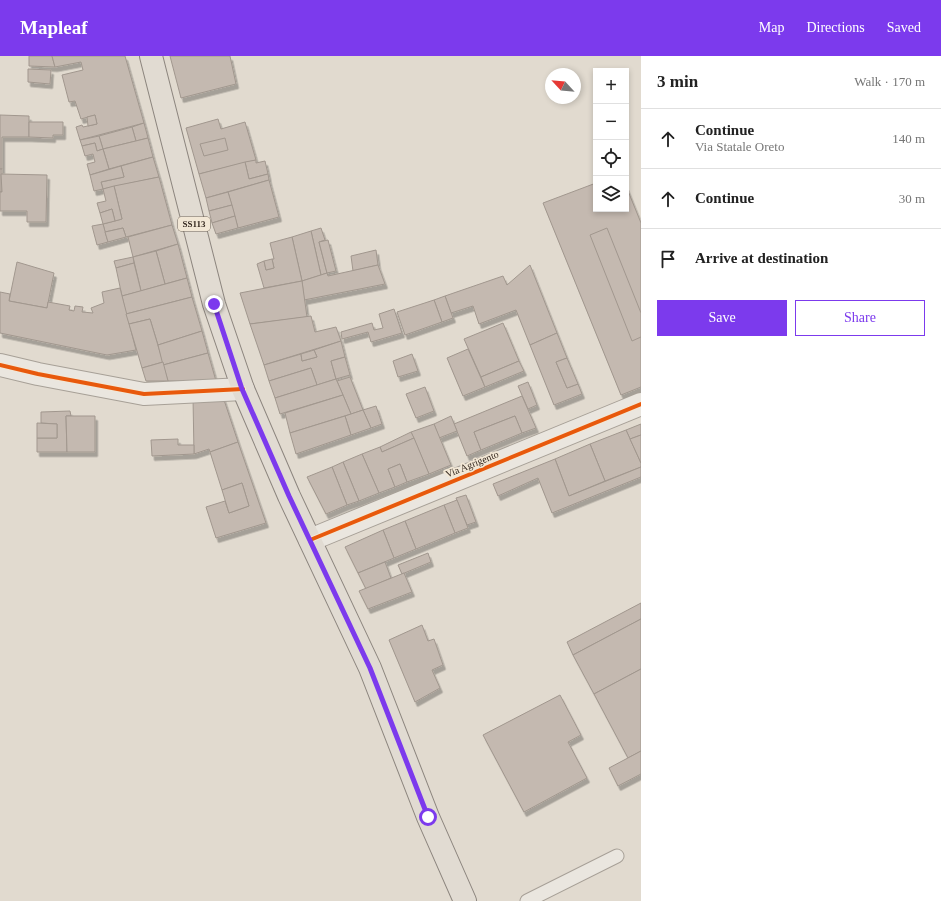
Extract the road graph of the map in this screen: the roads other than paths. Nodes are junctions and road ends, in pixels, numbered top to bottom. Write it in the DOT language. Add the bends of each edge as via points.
graph roads {
  1 [pos="151,56"];
  2 [pos="0,365"];
  3 [pos="242,389"];
  4 [pos="641,404"];
  5 [pos="310,540"];
  6 [pos="617,856"];
  7 [pos="465,901"];
  8 [pos="527,901"];
  1 -- 3 [label="main road, SS113" via="214,304"];
  2 -- 3 [label="street" via="144,394"];
  3 -- 5 [label="main road"];
  4 -- 5 [label="street, Via Agrigento"];
  5 -- 7 [label="main road" via="370,668 428,817"];
  6 -- 8 [label="lane"];
}
